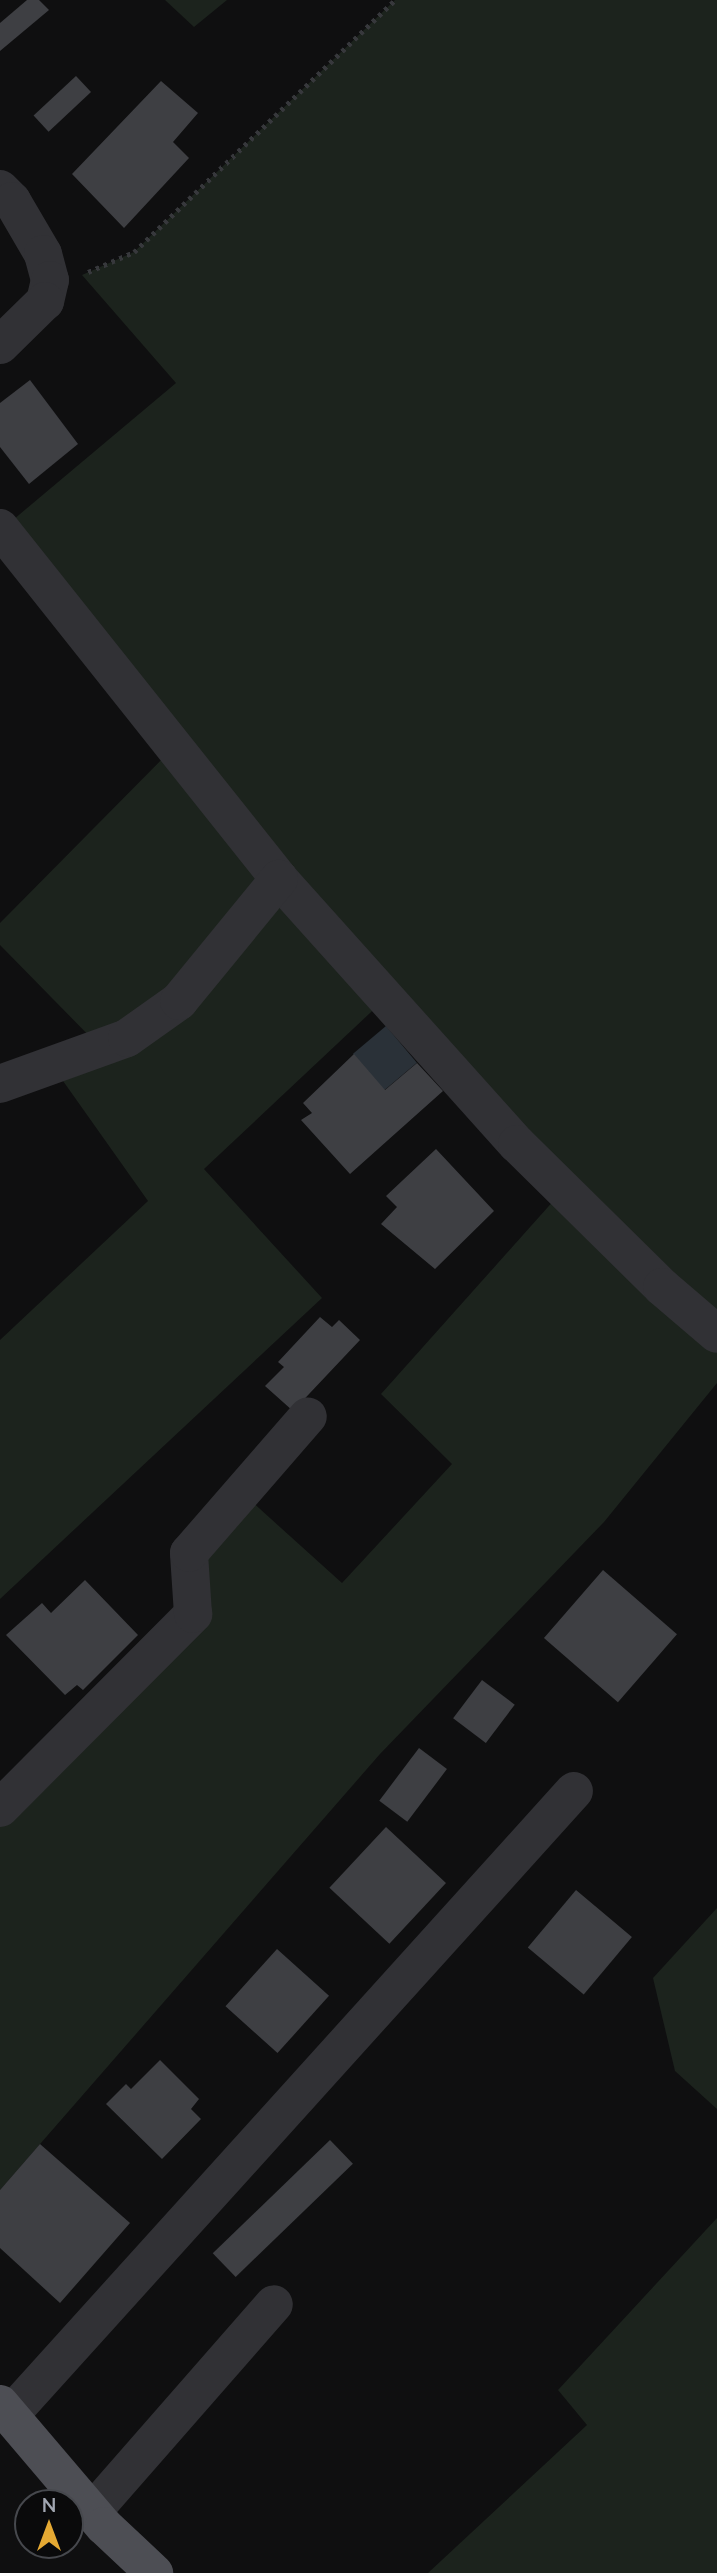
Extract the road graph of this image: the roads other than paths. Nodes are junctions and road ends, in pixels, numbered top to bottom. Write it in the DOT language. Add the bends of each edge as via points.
graph roads {
  1 [pos="0,189"];
  2 [pos="0,345"];
  3 [pos="0,528"];
  4 [pos="279,879"];
  5 [pos="0,1084"];
  6 [pos="717,1334"];
  7 [pos="308,1416"];
  8 [pos="574,1791"];
  9 [pos="0,1808"];
  10 [pos="274,2304"];
  11 [pos="5,2410"];
  12 [pos="92,2512"];
  13 [pos="154,2573"];
  1 -- 2 [label="street" via="43,254 50,280 45,301"];
  3 -- 4 [label="street"];
  4 -- 5 [label="street" via="179,1001 127,1038"];
  4 -- 6 [label="street" via="517,1144 662,1287"];
  7 -- 9 [label="street" via="188,1553 193,1614"];
  8 -- 11 [label="street"];
  10 -- 12 [label="street"];
  11 -- 12 [label="main road"];
  12 -- 13 [label="main road"];
}
